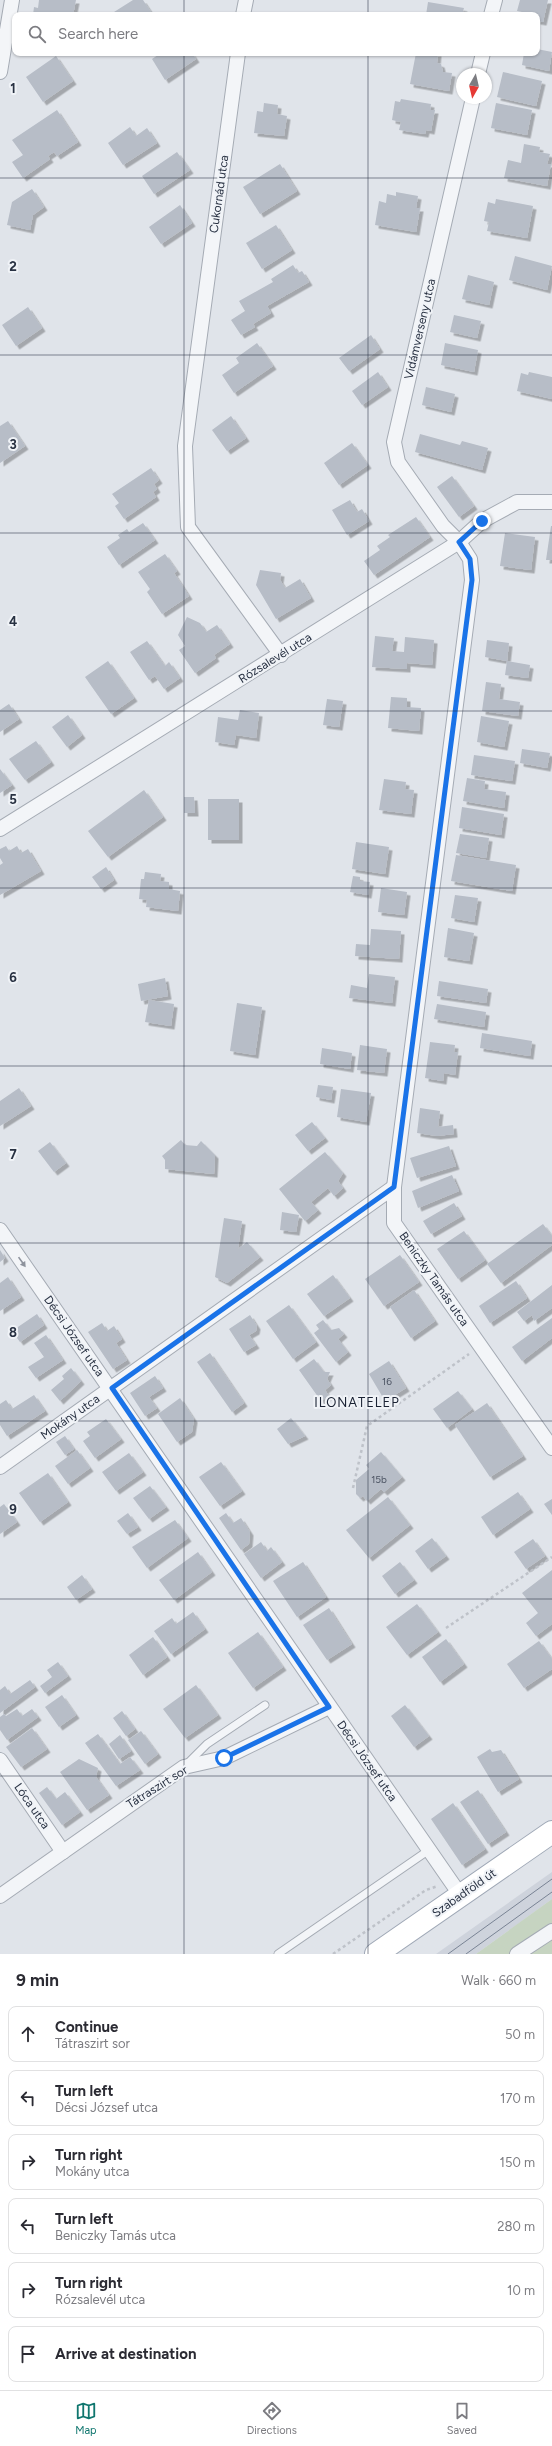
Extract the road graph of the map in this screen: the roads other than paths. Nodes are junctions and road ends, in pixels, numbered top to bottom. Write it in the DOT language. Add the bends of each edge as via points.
graph roads {
  1 [pos="12,0"];
  2 [pos="246,0"];
  3 [pos="495,0"];
  4 [pos="244,12"];
  5 [pos="493,12"];
  6 [pos="238,56"];
  7 [pos="482,56"];
  8 [pos="479,68"];
  9 [pos="0,72"];
  10 [pos="472,104"];
  11 [pos="552,502"];
  12 [pos="459,542"];
  13 [pos="281,655"];
  14 [pos="0,829"];
  15 [pos="394,1187"];
  16 [pos="0,1230"];
  17 [pos="112,1388"];
  18 [pos="552,1448"];
  19 [pos="0,1467"];
  20 [pos="265,1706"];
  21 [pos="329,1707"];
  22 [pos="0,1760"];
  23 [pos="184,1767"];
  24 [pos="552,1832"];
  25 [pos="429,1850"];
  26 [pos="64,1852"];
  27 [pos="0,1896"];
  28 [pos="461,1896"];
  29 [pos="552,1932"];
  30 [pos="278,1954"];
  31 [pos="376,1954"];
  32 [pos="517,1954"];
  1 -- 9 [label="street"];
  2 -- 4 [label="street"];
  3 -- 5 [label="street"];
  6 -- 13 [label="street, Cukornád utca" via="185,446 188,527"];
  7 -- 8 [label="street"];
  10 -- 12 [label="street, Vidámverseny utca" via="394,442 398,462 444,526"];
  11 -- 12 [label="street, Rózsalevél utca" via="517,502 482,521"];
  12 -- 13 [label="street, Rózsalevél utca"];
  12 -- 15 [label="street, Beniczky Tamás utca" via="470,559 472,580"];
  13 -- 14 [label="street, Rózsalevél utca"];
  15 -- 17 [label="street, Mokány utca"];
  15 -- 18 [label="street, Beniczky Tamás utca" via="394,1223"];
  16 -- 17 [label="street, Décsi József utca, one-way"];
  17 -- 19 [label="street, Mokány utca"];
  17 -- 21 [label="street, Décsi József utca"];
  20 -- 23 [label="lane" via="207,1744"];
  21 -- 23 [label="street, Tátraszirt sor" via="224,1758"];
  21 -- 25 [label="street, Décsi József utca"];
  22 -- 26 [label="street, Lóca utca"];
  23 -- 26 [label="street, Tátraszirt sor"];
  24 -- 28 [label="main road, Szabadföld út"];
  25 -- 28 [label="street, Décsi József utca"];
  25 -- 30 [label="lane"];
  26 -- 27 [label="street, Tátraszirt sor"];
  28 -- 31 [label="main road, Szabadföld út"];
  29 -- 32 [label="street"];
}
